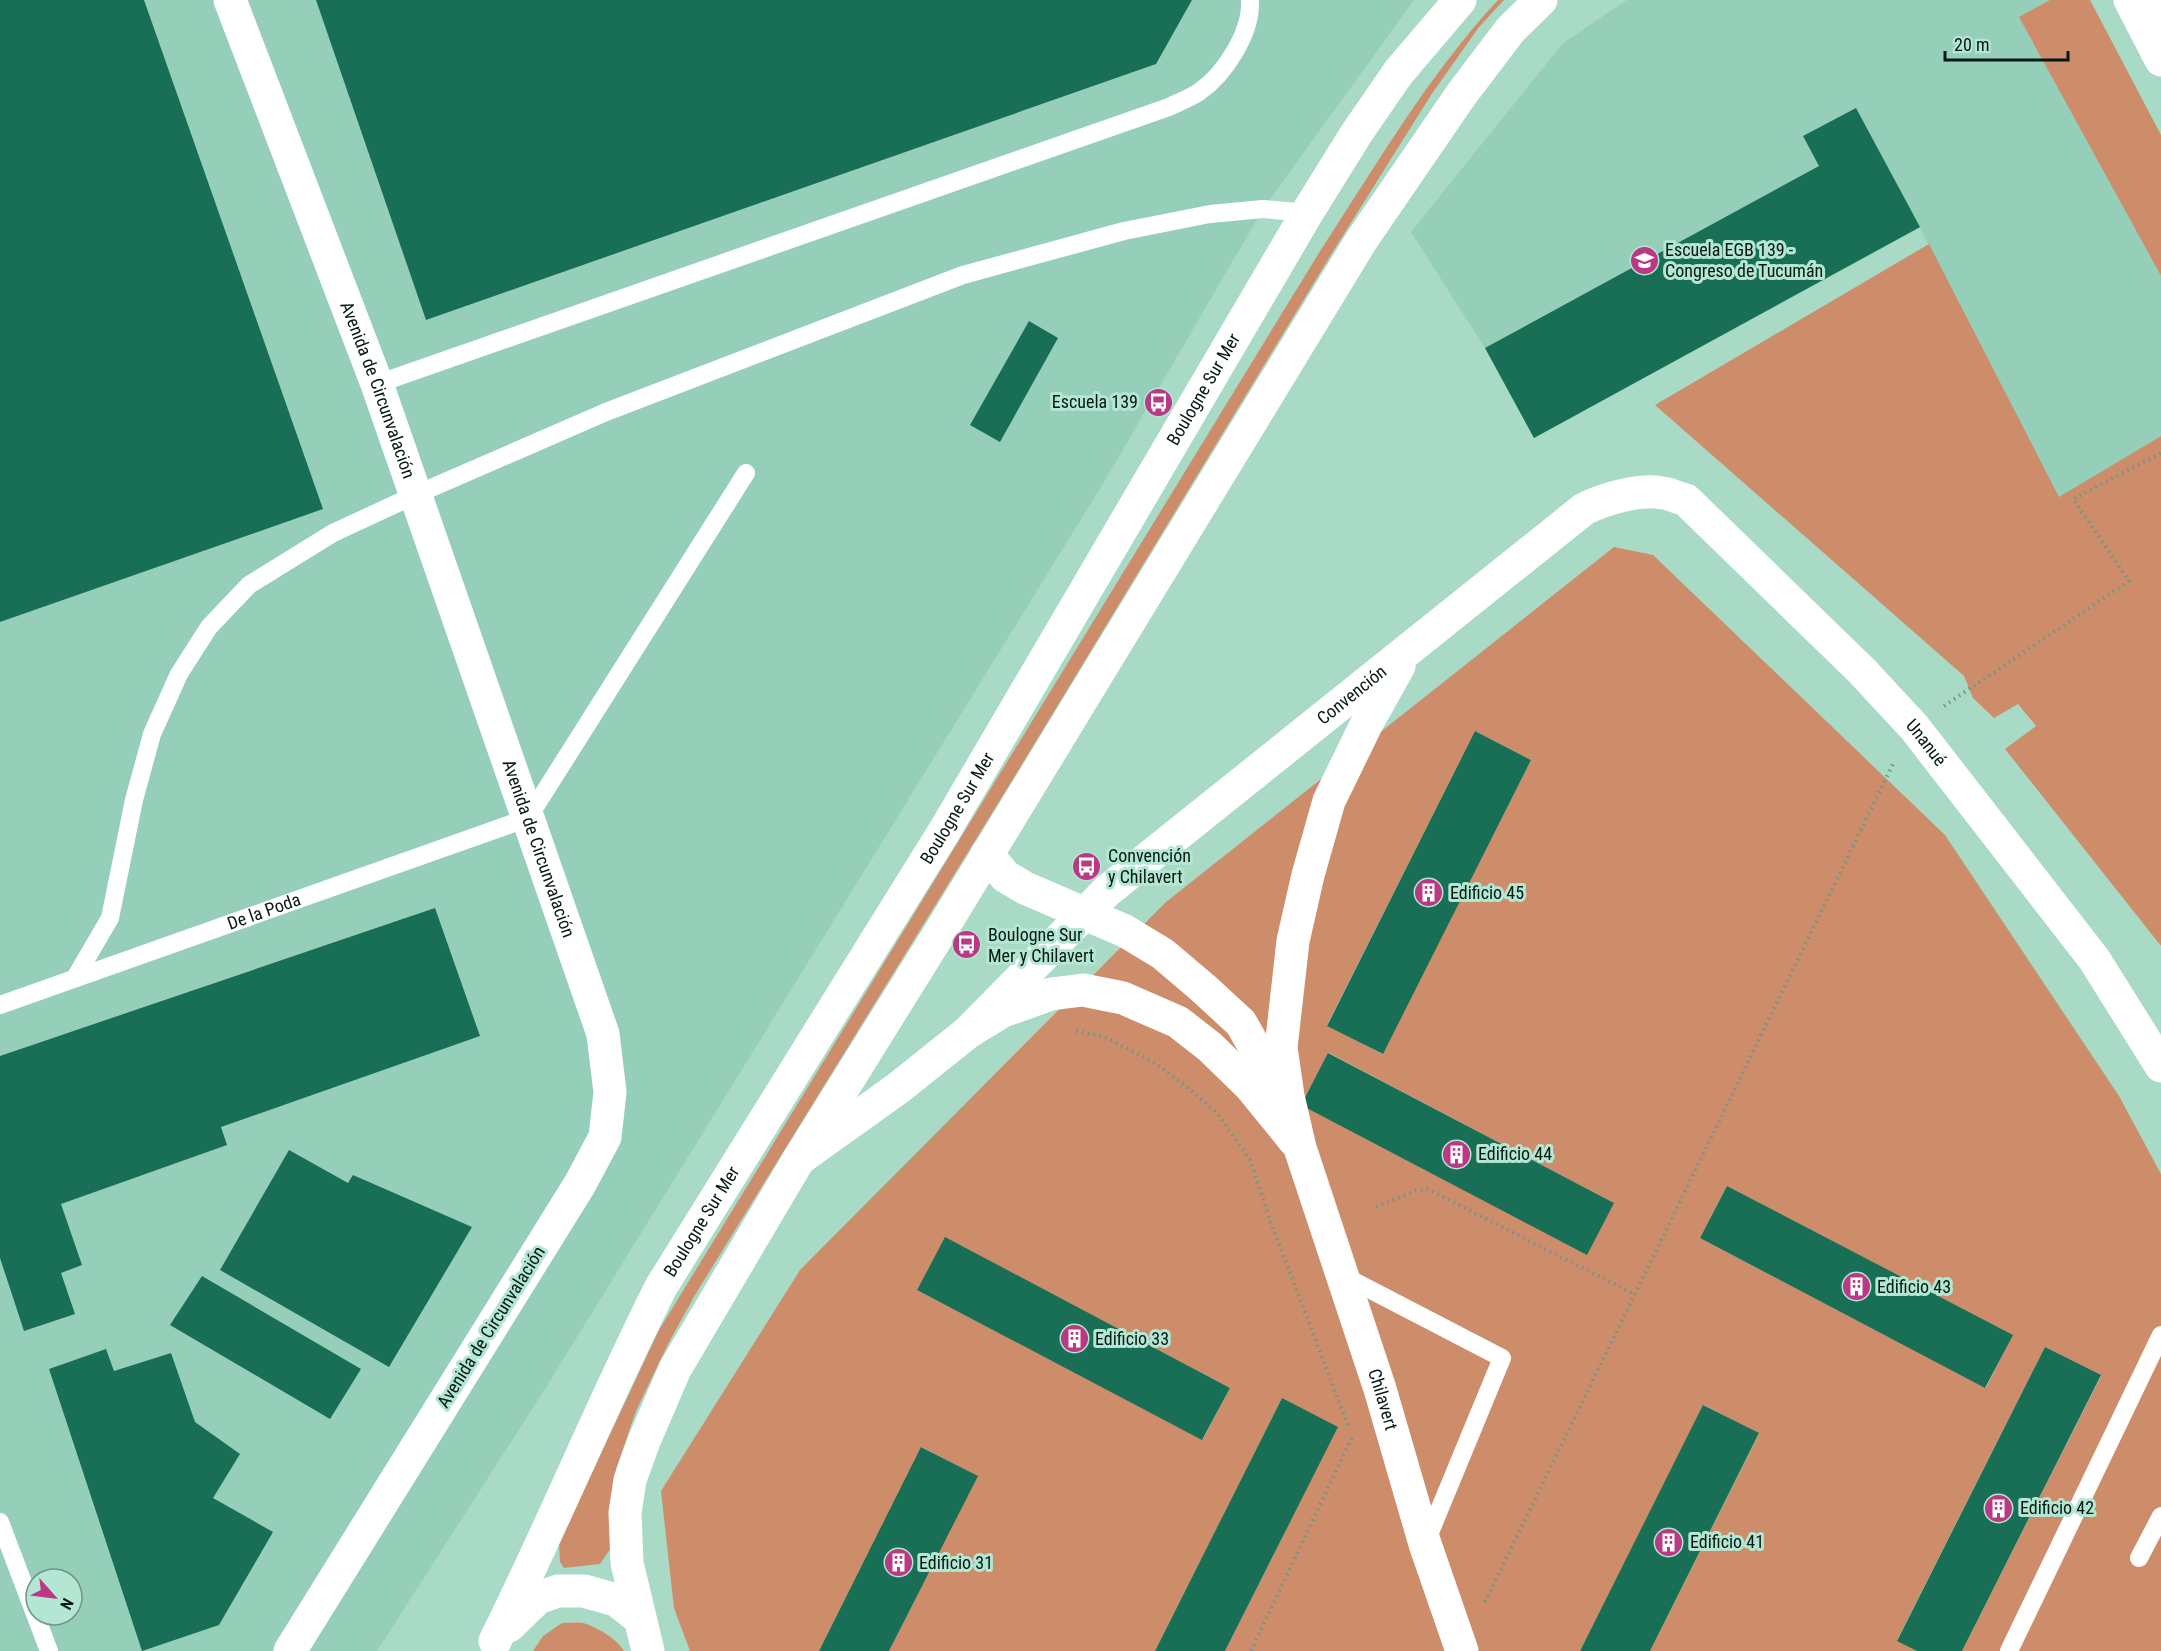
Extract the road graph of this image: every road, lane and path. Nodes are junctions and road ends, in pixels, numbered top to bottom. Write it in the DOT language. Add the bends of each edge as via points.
graph roads {
  1 [pos="231,0"];
  2 [pos="1250,0"];
  3 [pos="1460,0"];
  4 [pos="1541,0"];
  5 [pos="2130,0"];
  6 [pos="2150,0"];
  7 [pos="2161,11"];
  8 [pos="2161,60"];
  9 [pos="1306,213"];
  10 [pos="377,384"];
  11 [pos="2161,453"];
  12 [pos="746,473"];
  13 [pos="1629,494"];
  14 [pos="415,495"];
  15 [pos="1407,651"];
  16 [pos="1914,727"];
  17 [pos="528,818"];
  18 [pos="987,854"];
  19 [pos="1086,913"];
  20 [pos="75,978"];
  21 [pos="0,1005"];
  22 [pos="1075,1030"];
  23 [pos="967,1033"];
  24 [pos="2161,1066"];
  25 [pos="1300,1148"];
  26 [pos="799,1158"];
  27 [pos="1376,1207"];
  28 [pos="1342,1275"];
  29 [pos="1634,1294"];
  30 [pos="2161,1335"];
  31 [pos="1380,1389"];
  32 [pos="1352,1436"];
  33 [pos="1356,1447"];
  34 [pos="2161,1516"];
  35 [pos="0,1522"];
  36 [pos="1425,1545"];
  37 [pos="2139,1558"];
  38 [pos="639,1618"];
  39 [pos="492,1646"];
  40 [pos="49,1651"];
  41 [pos="290,1651"];
  42 [pos="648,1651"];
  43 [pos="1251,1651"];
  44 [pos="1462,1651"];
  45 [pos="2009,1651"];
  1 -- 10 [label="main road, Avenida de Circunvalación"];
  2 -- 10 [label="lane" via="1251,10 1239,45 1222,72 1199,93 1169,107"];
  3 -- 9 [label="main road, Boulogne Sur Mer" via="1398,73"];
  4 -- 18 [label="main road" via="1510,29 1361,241"];
  5 -- 8 [label="main road"];
  6 -- 7 [label="main road"];
  9 -- 14 [label="lane" via="1263,209 1210,214 1124,231 963,275 606,412"];
  9 -- 39 [label="main road, Boulogne Sur Mer" via="945,830 661,1287"];
  10 -- 14 [label="main road, Avenida de Circunvalación"];
  11 -- 16 [label="path" via="2073,499 2129,581"];
  12 -- 17 [label="lane"];
  13 -- 15 [label="main road, Convención" via="1584,509"];
  13 -- 16 [label="main road, Unanué" via="1661,492 1686,500 1862,670"];
  14 -- 17 [label="main road, Avenida de Circunvalación"];
  14 -- 20 [label="lane" via="333,533 249,585 209,627 179,674 152,734 110,918"];
  15 -- 19 [label="main road, Convención" via="1107,891"];
  15 -- 25 [label="main road" via="1329,801 1293,941 1281,1048"];
  16 -- 24 [label="main road, Unanué" via="2094,959"];
  16 -- 29 [label="path" via="1883,782"];
  17 -- 20 [label="lane, De la Poda"];
  17 -- 41 [label="main road, Avenida de Circunvalación" via="603,1034 610,1092 605,1137 580,1184"];
  18 -- 19 [label="main road" via="1005,876 1025,888"];
  18 -- 26 [label="main road"];
  19 -- 23 [label="main road, Convención"];
  19 -- 25 [label="main road" via="1162,954 1241,1023"];
  20 -- 21 [label="lane, De la Poda"];
  22 -- 32 [label="path" via="1105,1037 1153,1062 1218,1114 1250,1161"];
  23 -- 25 [label="main road" via="1003,1011 1051,994 1083,990 1123,998 1178,1022 1210,1047 1251,1087"];
  23 -- 26 [label="main road" via="897,1089"];
  25 -- 28 [label="main road, Chilavert"];
  26 -- 38 [label="main road" via="675,1369 630,1480 624,1514 627,1563"];
  27 -- 29 [label="path" via="1427,1189"];
  28 -- 31 [label="main road, Chilavert"];
  28 -- 36 [label="lane" via="1502,1358"];
  29 -- 44 [label="path"];
  30 -- 45 [label="lane"];
  31 -- 32 [label="path" via="1371,1396"];
  31 -- 36 [label="main road, Chilavert"];
  32 -- 33 [label="path"];
  32 -- 43 [label="path"];
  34 -- 37 [label="lane"];
  35 -- 40 [label="lane"];
  36 -- 44 [label="main road, Chilavert"];
  38 -- 39 [label="main road" via="616,1600 584,1591 558,1591 538,1598 522,1611"];
  38 -- 42 [label="main road"];
}
